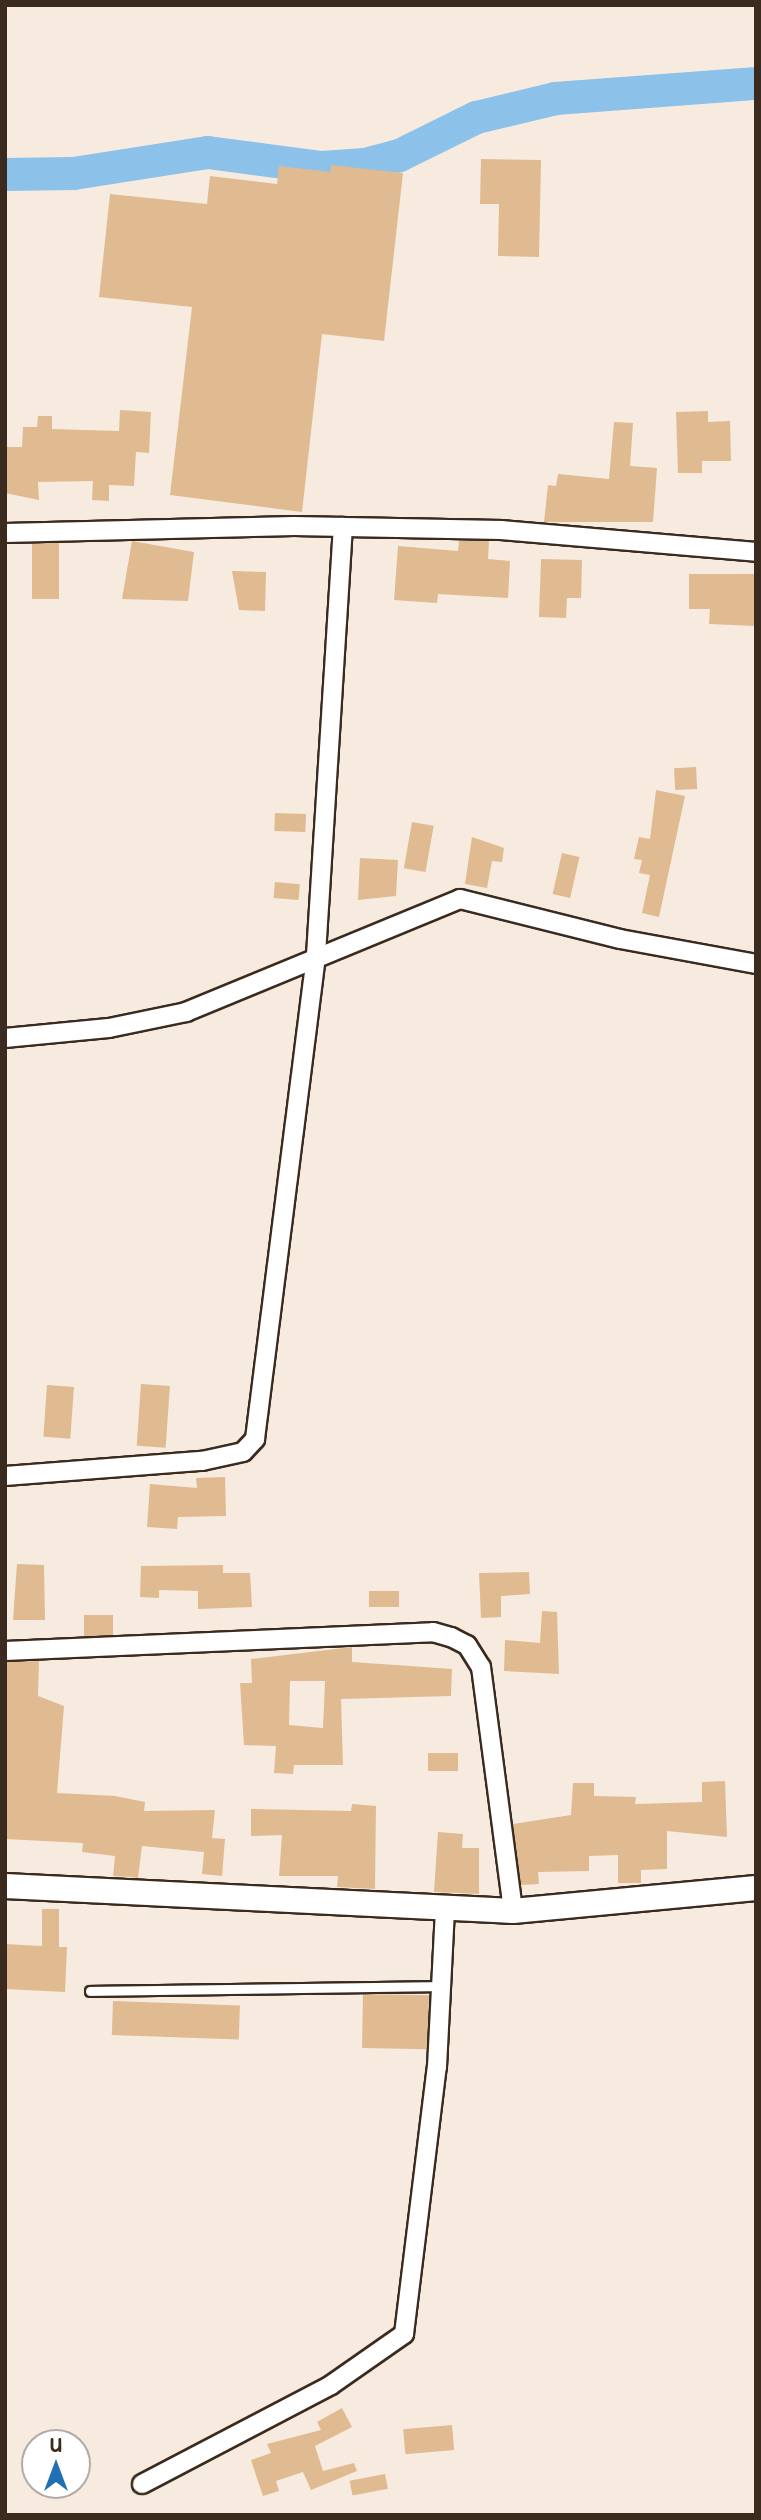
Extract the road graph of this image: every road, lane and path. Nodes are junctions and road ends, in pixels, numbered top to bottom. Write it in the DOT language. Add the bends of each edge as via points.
graph roads {
  1 [pos="343,527"];
  2 [pos="5,533"];
  3 [pos="756,552"];
  4 [pos="316,955"];
  5 [pos="756,964"];
  6 [pos="5,1038"];
  7 [pos="5,1476"];
  8 [pos="5,1651"];
  9 [pos="5,1886"];
  10 [pos="756,1888"];
  11 [pos="445,1909"];
  12 [pos="513,1911"];
  13 [pos="442,1986"];
  14 [pos="90,1991"];
  15 [pos="142,2484"];
  1 -- 2 [label="street"];
  1 -- 3 [label="street" via="595,535"];
  1 -- 4 [label="street"];
  4 -- 5 [label="street" via="460,899 620,939"];
  4 -- 6 [label="street" via="229,998 186,1012 85,1031"];
  4 -- 7 [label="street" via="255,1439 243,1452 202,1461"];
  8 -- 12 [label="street" via="433,1632 467,1645 481,1667"];
  9 -- 11 [label="street"];
  10 -- 12 [label="street"];
  11 -- 12 [label="street"];
  11 -- 13 [label="street"];
  13 -- 14 [label="lane"];
  13 -- 15 [label="street" via="404,2334 331,2385"];
}
